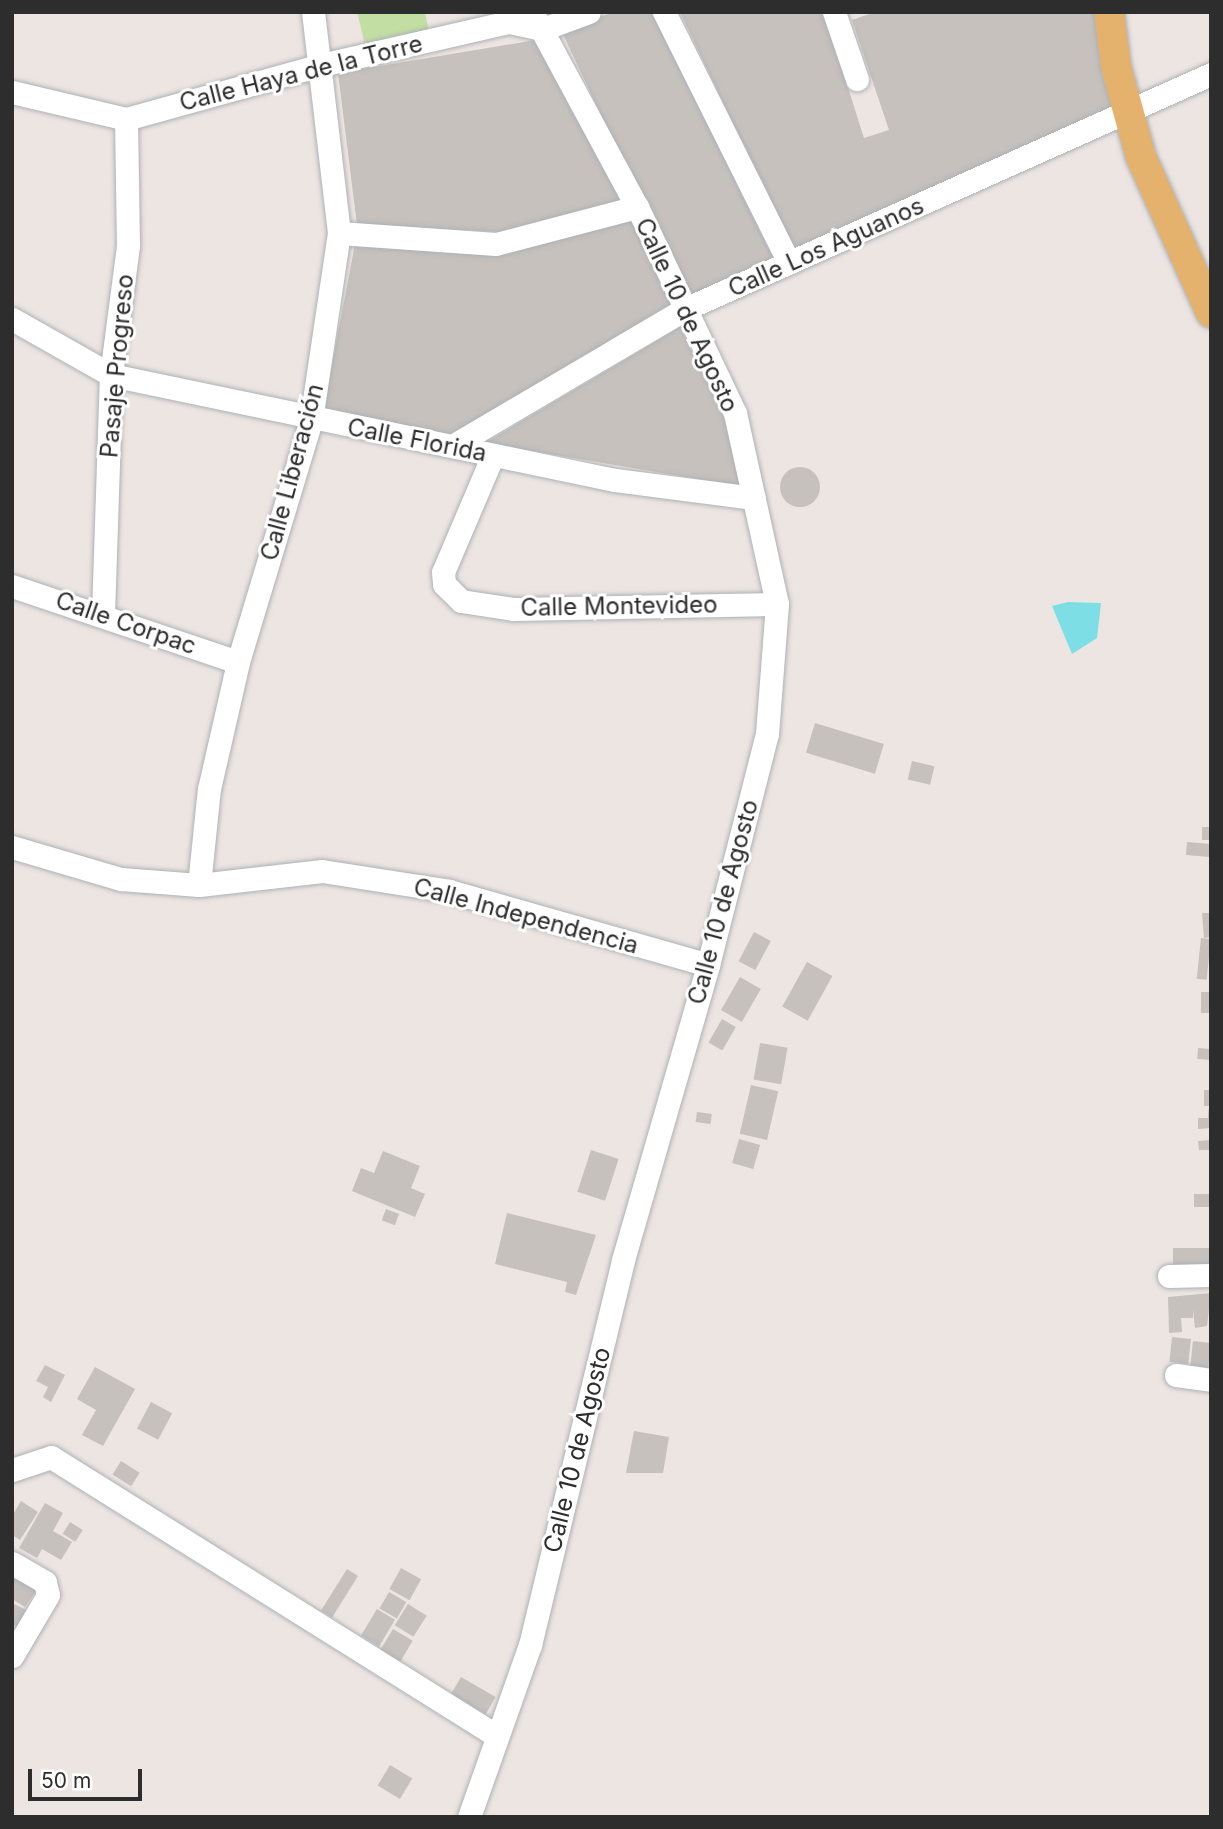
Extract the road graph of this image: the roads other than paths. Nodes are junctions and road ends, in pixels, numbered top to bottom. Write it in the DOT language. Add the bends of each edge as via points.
graph roads {
  1 [pos="313,12"];
  2 [pos="589,12"];
  3 [pos="664,12"];
  4 [pos="1109,12"];
  5 [pos="839,14"];
  6 [pos="537,21"];
  7 [pos="321,65"];
  8 [pos="1211,74"];
  9 [pos="857,79"];
  10 [pos="12,92"];
  11 [pos="1128,114"];
  12 [pos="125,119"];
  13 [pos="637,207"];
  14 [pos="339,233"];
  15 [pos="789,263"];
  16 [pos="1208,300"];
  17 [pos="685,309"];
  18 [pos="12,319"];
  19 [pos="111,375"];
  20 [pos="311,420"];
  21 [pos="454,445"];
  22 [pos="493,455"];
  23 [pos="754,498"];
  24 [pos="12,586"];
  25 [pos="777,604"];
  26 [pos="103,614"];
  27 [pos="238,662"];
  28 [pos="12,846"];
  29 [pos="199,885"];
  30 [pos="708,965"];
  31 [pos="1169,1276"];
  32 [pos="1211,1276"];
  33 [pos="1176,1375"];
  34 [pos="1211,1380"];
  35 [pos="12,1470"];
  36 [pos="12,1563"];
  37 [pos="12,1656"];
  38 [pos="497,1736"];
  39 [pos="469,1817"];
  1 -- 7 [label="street, Calle Liberación"];
  2 -- 6 [label="street"];
  3 -- 15 [label="street"];
  4 -- 11 [label="main road"];
  5 -- 9 [label="street"];
  6 -- 7 [label="street, Calle Haya de la Torre" via="509,22"];
  6 -- 13 [label="street, Calle 10 de Agosto"];
  7 -- 12 [label="street, Calle Haya de la Torre"];
  7 -- 14 [label="street, Calle Liberación"];
  8 -- 11 [label="street, Calle Los Aguanos"];
  10 -- 12 [label="street, Calle Haya de la Torre"];
  11 -- 15 [label="street, Calle Los Aguanos"];
  11 -- 16 [label="main road" via="1141,157"];
  12 -- 19 [label="street, Pasaje Progreso" via="128,245"];
  13 -- 14 [label="street" via="496,244"];
  13 -- 17 [label="street, Calle 10 de Agosto"];
  14 -- 20 [label="street, Calle Liberación"];
  15 -- 17 [label="street, Calle Los Aguanos"];
  17 -- 21 [label="street, Calle Los Aguanos"];
  17 -- 23 [label="street, Calle 10 de Agosto" via="735,413"];
  18 -- 19 [label="street, Calle Florida"];
  19 -- 20 [label="street, Calle Florida"];
  19 -- 26 [label="street, Pasaje Progreso"];
  20 -- 21 [label="street, Calle Florida"];
  20 -- 27 [label="street, Calle Liberación"];
  21 -- 22 [label="street, Calle Florida"];
  22 -- 23 [label="street, Calle Florida" via="615,480"];
  22 -- 25 [label="street, Calle Montevideo" via="443,572 444,584 461,601 514,609"];
  23 -- 25 [label="street, Calle 10 de Agosto"];
  24 -- 26 [label="street, Calle Corpac"];
  25 -- 30 [label="street, Calle 10 de Agosto" via="767,734"];
  26 -- 27 [label="street, Calle Corpac"];
  27 -- 29 [label="street, Calle Liberación" via="209,789"];
  28 -- 29 [label="street, Calle Independencia" via="121,879"];
  29 -- 30 [label="street, Calle Independencia" via="322,871 449,891"];
  30 -- 38 [label="street, Calle 10 de Agosto" via="622,1261 530,1645"];
  31 -- 32 [label="street"];
  33 -- 34 [label="street"];
  35 -- 38 [label="street" via="51,1457"];
  36 -- 37 [label="street" via="47,1589 47,1602"];
  38 -- 39 [label="street, Calle 10 de Agosto"];
}
